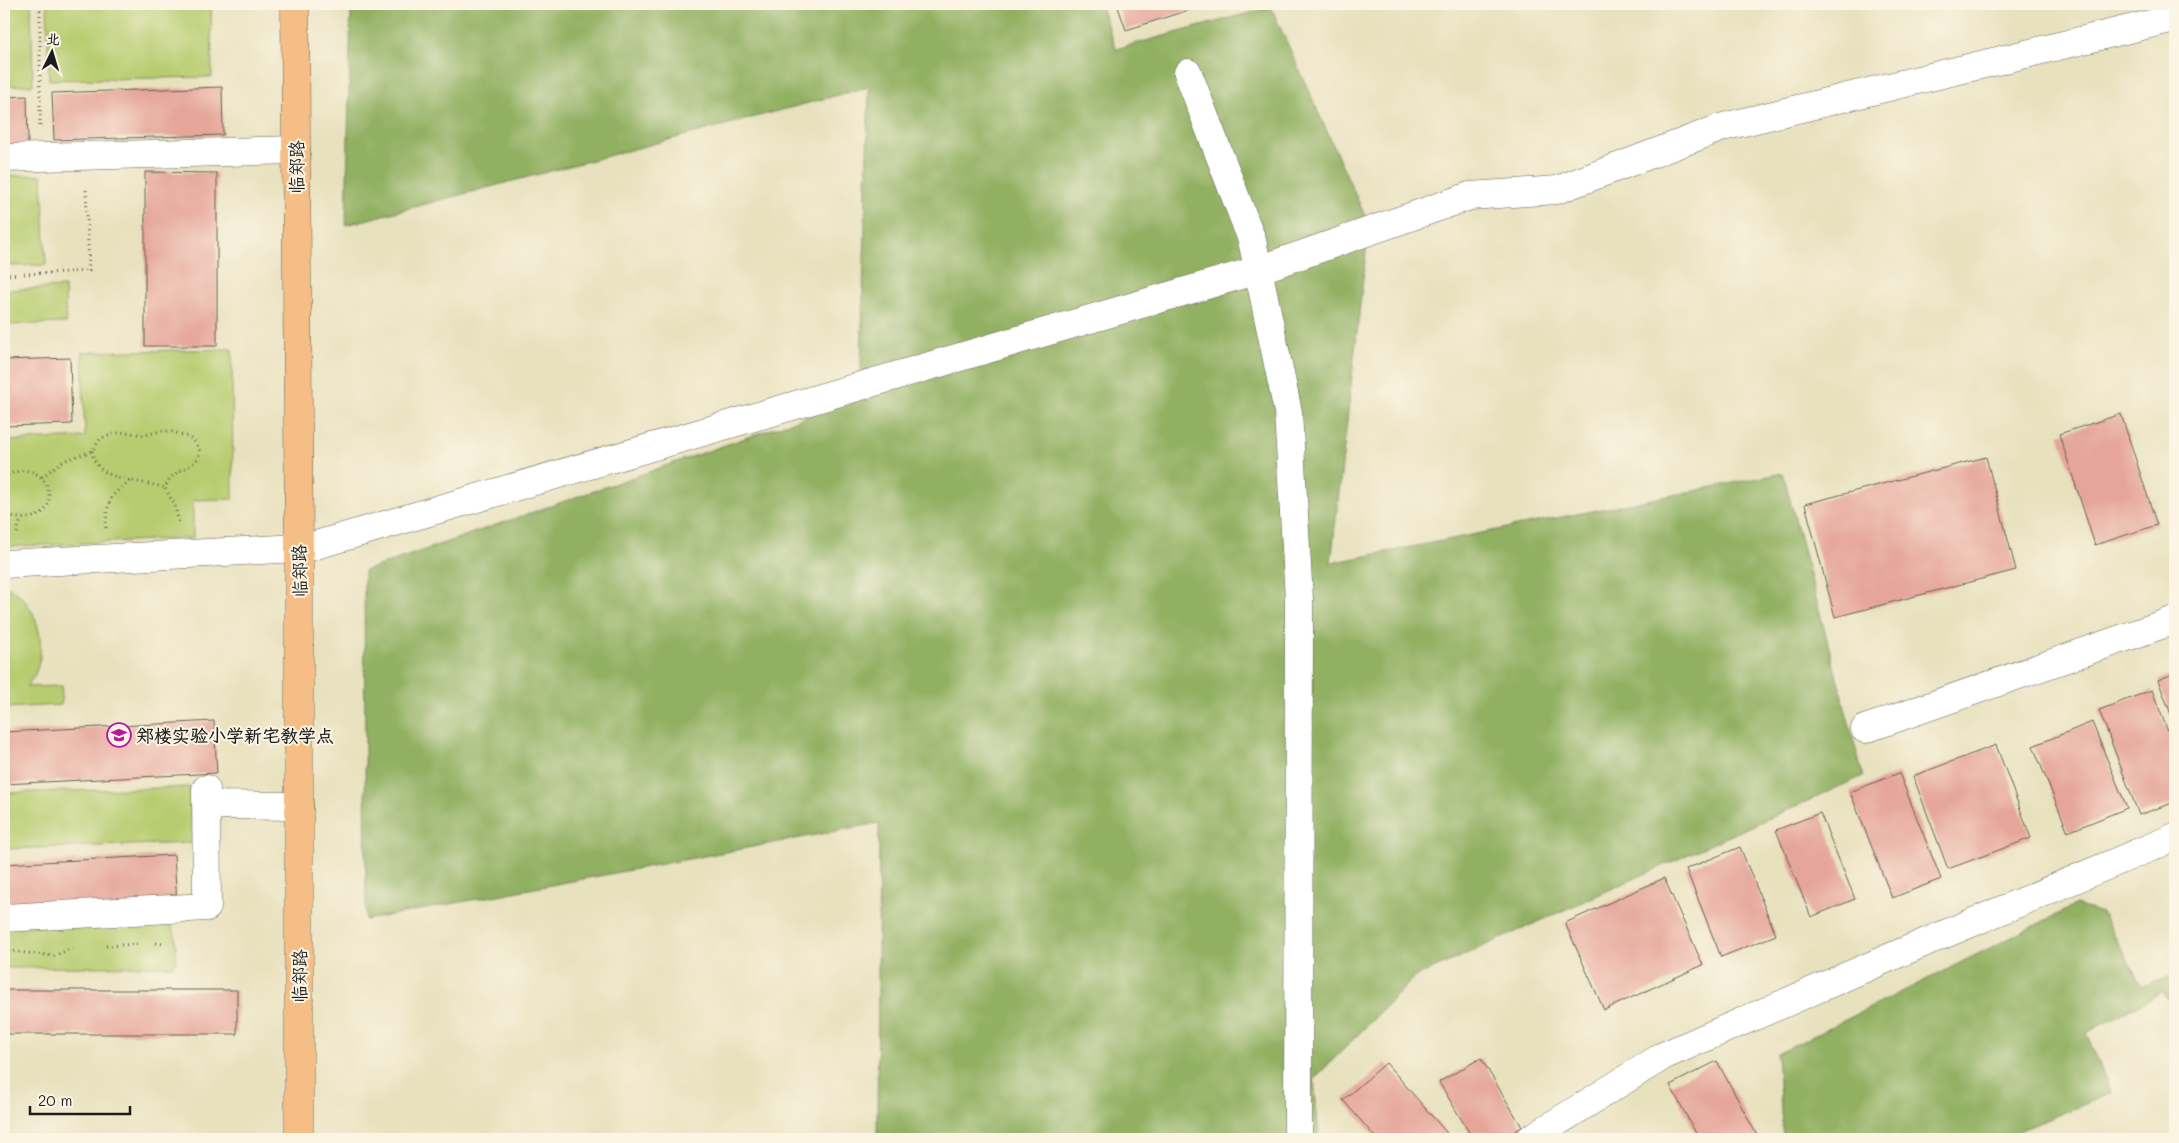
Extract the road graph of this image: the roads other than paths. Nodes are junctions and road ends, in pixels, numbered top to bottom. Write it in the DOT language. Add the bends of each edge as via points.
graph roads {
  1 [pos="295,4"];
  2 [pos="2175,18"];
  3 [pos="1188,73"];
  4 [pos="296,150"];
  5 [pos="4,158"];
  6 [pos="1258,270"];
  7 [pos="299,549"];
  8 [pos="4,564"];
  9 [pos="2175,620"];
  10 [pos="1865,729"];
  11 [pos="299,806"];
  12 [pos="2175,837"];
  13 [pos="4,918"];
  14 [pos="300,1139"];
  15 [pos="1298,1139"];
  16 [pos="1530,1139"];
  1 -- 4 [label="main road, 临郑路"];
  2 -- 6 [label="street" via="1723,126 1557,190 1470,196"];
  3 -- 6 [label="street" via="1252,240"];
  4 -- 5 [label="street"];
  4 -- 7 [label="main road, 临郑路"];
  6 -- 7 [label="street"];
  6 -- 15 [label="street" via="1288,412 1299,599"];
  7 -- 8 [label="street"];
  7 -- 11 [label="main road, 临郑路"];
  9 -- 10 [label="street"];
  11 -- 13 [label="street" via="206,797 207,907"];
  11 -- 14 [label="main road, 临郑路"];
  12 -- 16 [label="street" via="1663,1056"];
}
